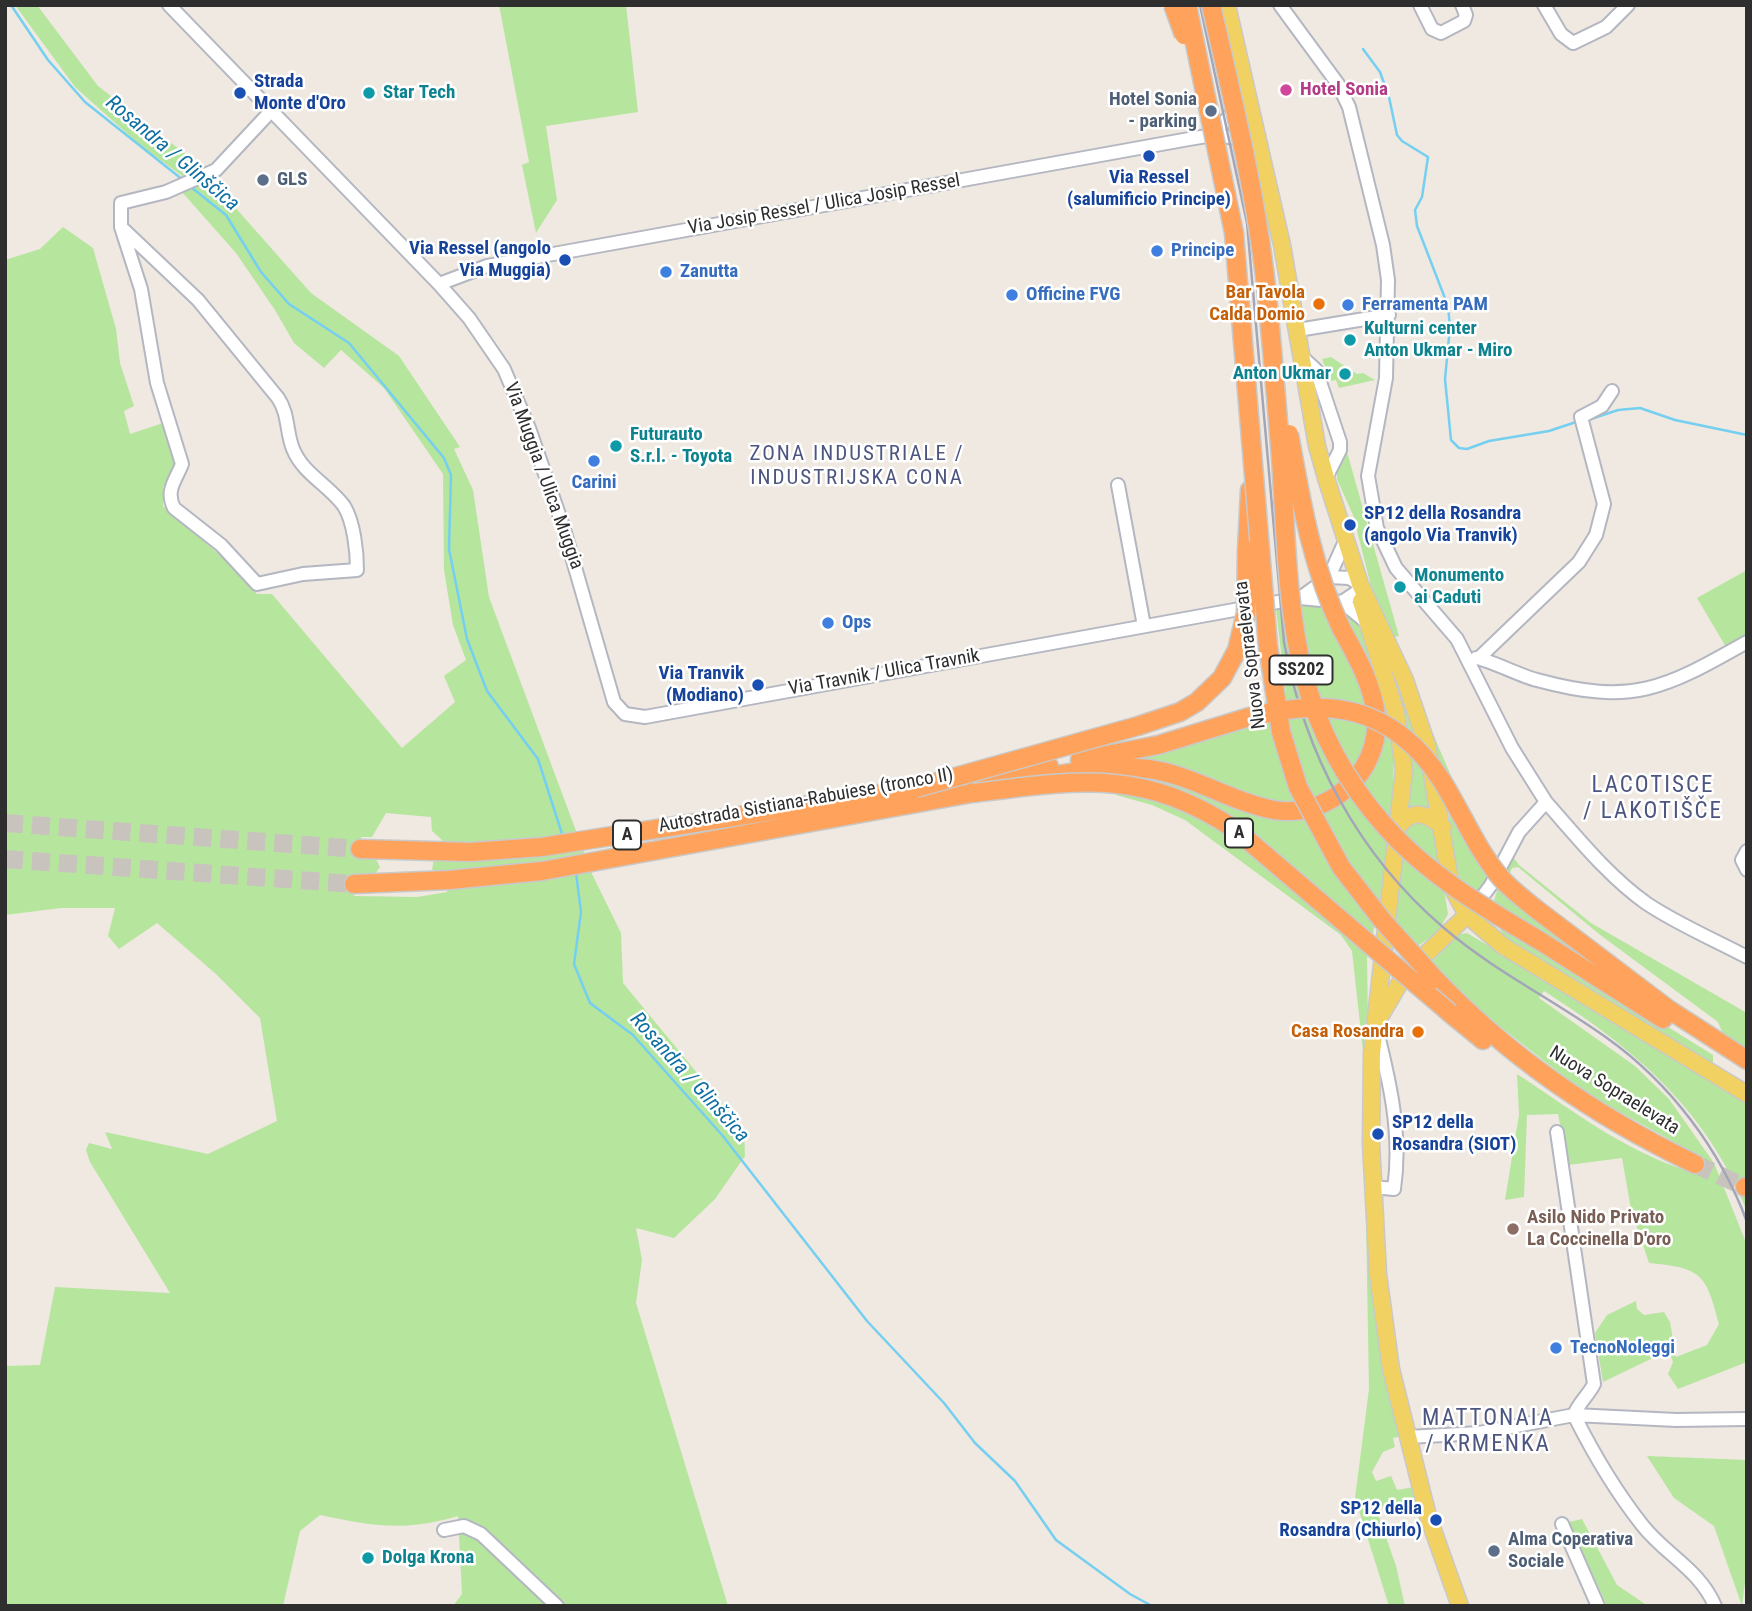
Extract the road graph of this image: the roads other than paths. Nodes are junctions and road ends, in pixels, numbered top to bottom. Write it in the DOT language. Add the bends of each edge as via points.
graph roads {
  1 [pos="169,5"];
  2 [pos="1173,5"];
  3 [pos="1187,5"];
  4 [pos="1211,5"];
  5 [pos="1227,5"];
  6 [pos="1280,5"];
  7 [pos="1420,5"];
  8 [pos="1462,5"];
  9 [pos="1544,5"];
  10 [pos="1628,5"];
  11 [pos="1247,90"];
  12 [pos="272,110"];
  13 [pos="1226,122"];
  14 [pos="1256,126"];
  15 [pos="1213,135"];
  16 [pos="1228,139"];
  17 [pos="1264,164"];
  18 [pos="121,227"];
  19 [pos="1234,233"];
  20 [pos="439,284"];
  21 [pos="1268,303"];
  22 [pos="1388,315"];
  23 [pos="1298,330"];
  24 [pos="1303,358"];
  25 [pos="1612,391"];
  26 [pos="1253,469"];
  27 [pos="1326,478"];
  28 [pos="1118,485"];
  29 [pos="1346,539"];
  30 [pos="1329,577"];
  31 [pos="1360,584"];
  32 [pos="1300,598"];
  33 [pos="1342,602"];
  34 [pos="1365,621"];
  35 [pos="1144,626"];
  36 [pos="1747,642"];
  37 [pos="1474,658"];
  38 [pos="625,713"];
  39 [pos="916,788"];
  40 [pos="974,793"];
  41 [pos="1546,802"];
  42 [pos="1398,827"];
  43 [pos="1443,827"];
  44 [pos="360,849"];
  45 [pos="1747,851"];
  46 [pos="1747,870"];
  47 [pos="354,884"];
  48 [pos="1467,915"];
  49 [pos="1385,939"];
  50 [pos="1747,957"];
  51 [pos="1420,958"];
  52 [pos="1376,1027"];
  53 [pos="1747,1060"];
  54 [pos="1747,1070"];
  55 [pos="1747,1094"];
  56 [pos="1557,1132"];
  57 [pos="1659,1146"];
  58 [pos="1695,1164"];
  59 [pos="1373,1187"];
  60 [pos="1574,1415"];
  61 [pos="1747,1419"];
  62 [pos="1408,1437"];
  63 [pos="1562,1524"];
  64 [pos="444,1530"];
  65 [pos="557,1606"];
  66 [pos="1460,1606"];
  67 [pos="1598,1606"];
  68 [pos="1715,1606"];
  1 -- 12 [label="street, Via Muggia / Ulica Muggia"];
  2 -- 19 [label="highway, bridge"];
  3 -- 19 [label="highway, Nuova Sopraelevata / SS202, bridge"];
  4 -- 21 [label="highway, SS202, bridge"];
  5 -- 11 [label="main road"];
  6 -- 22 [label="street" via="1334,77 1349,107 1383,245"];
  7 -- 8 [label="street" via="1432,29 1441,33 1464,21"];
  9 -- 10 [label="street" via="1573,43 1606,27"];
  11 -- 13 [label="street"];
  11 -- 14 [label="main road"];
  12 -- 18 [label="street" via="216,170 177,188 121,202"];
  12 -- 20 [label="street, Via Muggia / Ulica Muggia"];
  13 -- 14 [label="street" via="1237,119"];
  13 -- 15 [label="street"];
  14 -- 16 [label="street"];
  14 -- 17 [label="main road"];
  15 -- 16 [label="street, Via Josip Ressel / Ulica Josip Ressel"];
  15 -- 20 [label="street, Via Josip Ressel / Ulica Josip Ressel" via="487,266"];
  16 -- 17 [label="street, Via Josip Ressel / Ulica Josip Ressel"];
  17 -- 23 [label="main road"];
  18 -- 18 [label="street" via="141,289 157,383 182,464 169,492 174,508 221,545 257,584 295,575 357,570 344,507 293,451 285,409 278,398 198,300"];
  19 -- 26 [label="highway, Nuova Sopraelevata / SS202, bridge"];
  20 -- 38 [label="street, Via Muggia / Ulica Muggia" via="504,369 564,526 614,702"];
  21 -- 40 [label="highway, A, bridge" via="1308,532 1321,578 1373,700 1375,741 1358,778 1342,794 1322,804 1278,811 1150,769 1113,766"];
  21 -- 54 [label="highway, SS202, bridge" via="1292,629 1310,702 1353,785 1403,845 1469,897"];
  22 -- 23 [label="street"];
  22 -- 37 [label="street" via="1387,378 1368,476 1371,508 1396,568"];
  23 -- 24 [label="main road"];
  24 -- 27 [label="main road"];
  24 -- 27 [label="street" via="1316,370 1340,442"];
  25 -- 37 [label="street" via="1602,406 1581,417 1604,504 1589,549"];
  26 -- 39 [label="highway, A, bridge" via="1243,631 1231,664 1210,691 1180,712 1160,719"];
  26 -- 57 [label="highway, Nuova Sopraelevata / SS202, bridge" via="1273,691 1289,762 1341,867 1382,920 1482,1024 1545,1074"];
  27 -- 29 [label="main road"];
  28 -- 35 [label="street"];
  29 -- 30 [label="street, Via Travnik / Ulica Travnik"];
  29 -- 31 [label="main road"];
  30 -- 31 [label="street"];
  30 -- 32 [label="street, Via Travnik / Ulica Travnik"];
  31 -- 33 [label="street" via="1357,592"];
  31 -- 34 [label="main road"];
  31 -- 43 [label="main road" via="1418,717"];
  32 -- 33 [label="street, Via Travnik / Ulica Travnik"];
  32 -- 35 [label="street, Via Travnik / Ulica Travnik"];
  33 -- 34 [label="street"];
  34 -- 42 [label="main road" via="1396,713 1403,749"];
  35 -- 38 [label="street, Via Travnik / Ulica Travnik" via="645,717"];
  36 -- 37 [label="street" via="1689,674 1631,693 1572,690"];
  37 -- 41 [label="street" via="1512,748"];
  39 -- 44 [label="highway, Autostrada Sistiana-Rabuiese (tronco II) / A" via="542,847 443,852"];
  39 -- 53 [label="highway, A, bridge" via="1158,745 1276,710 1328,706 1373,719 1411,745 1441,780 1483,855 1502,879 1668,1009"];
  40 -- 47 [label="highway, Autostrada Sistiana-Rabuiese (tronco II) / A" via="542,871"];
  40 -- 57 [label="highway, A, bridge" via="1101,781 1141,785 1207,811 1236,830 1512,1062 1581,1108"];
  41 -- 48 [label="street" via="1519,832 1483,898"];
  41 -- 50 [label="street" via="1636,895"];
  42 -- 43 [label="main road" via="1405,817 1420,813"];
  42 -- 49 [label="main road"];
  43 -- 48 [label="main road" via="1451,886"];
  45 -- 46 [label="street" via="1742,860"];
  48 -- 51 [label="main road"];
  48 -- 55 [label="main road" via="1503,946"];
  49 -- 51 [label="main road" via="1403,956"];
  49 -- 52 [label="main road"];
  51 -- 52 [label="main road" via="1391,992"];
  52 -- 59 [label="main road" via="1370,1099"];
  52 -- 59 [label="street" via="1398,1148 1394,1189"];
  56 -- 60 [label="street" via="1594,1384"];
  57 -- 58 [label="highway, Nuova Sopraelevata / SS202"];
  59 -- 62 [label="main road" via="1378,1274 1391,1369"];
  60 -- 61 [label="street"];
  60 -- 62 [label="street" via="1479,1433"];
  60 -- 68 [label="street" via="1644,1528 1707,1587"];
  62 -- 66 [label="main road" via="1428,1516"];
  63 -- 67 [label="street"];
  64 -- 65 [label="street" via="464,1526 481,1534"];
}
